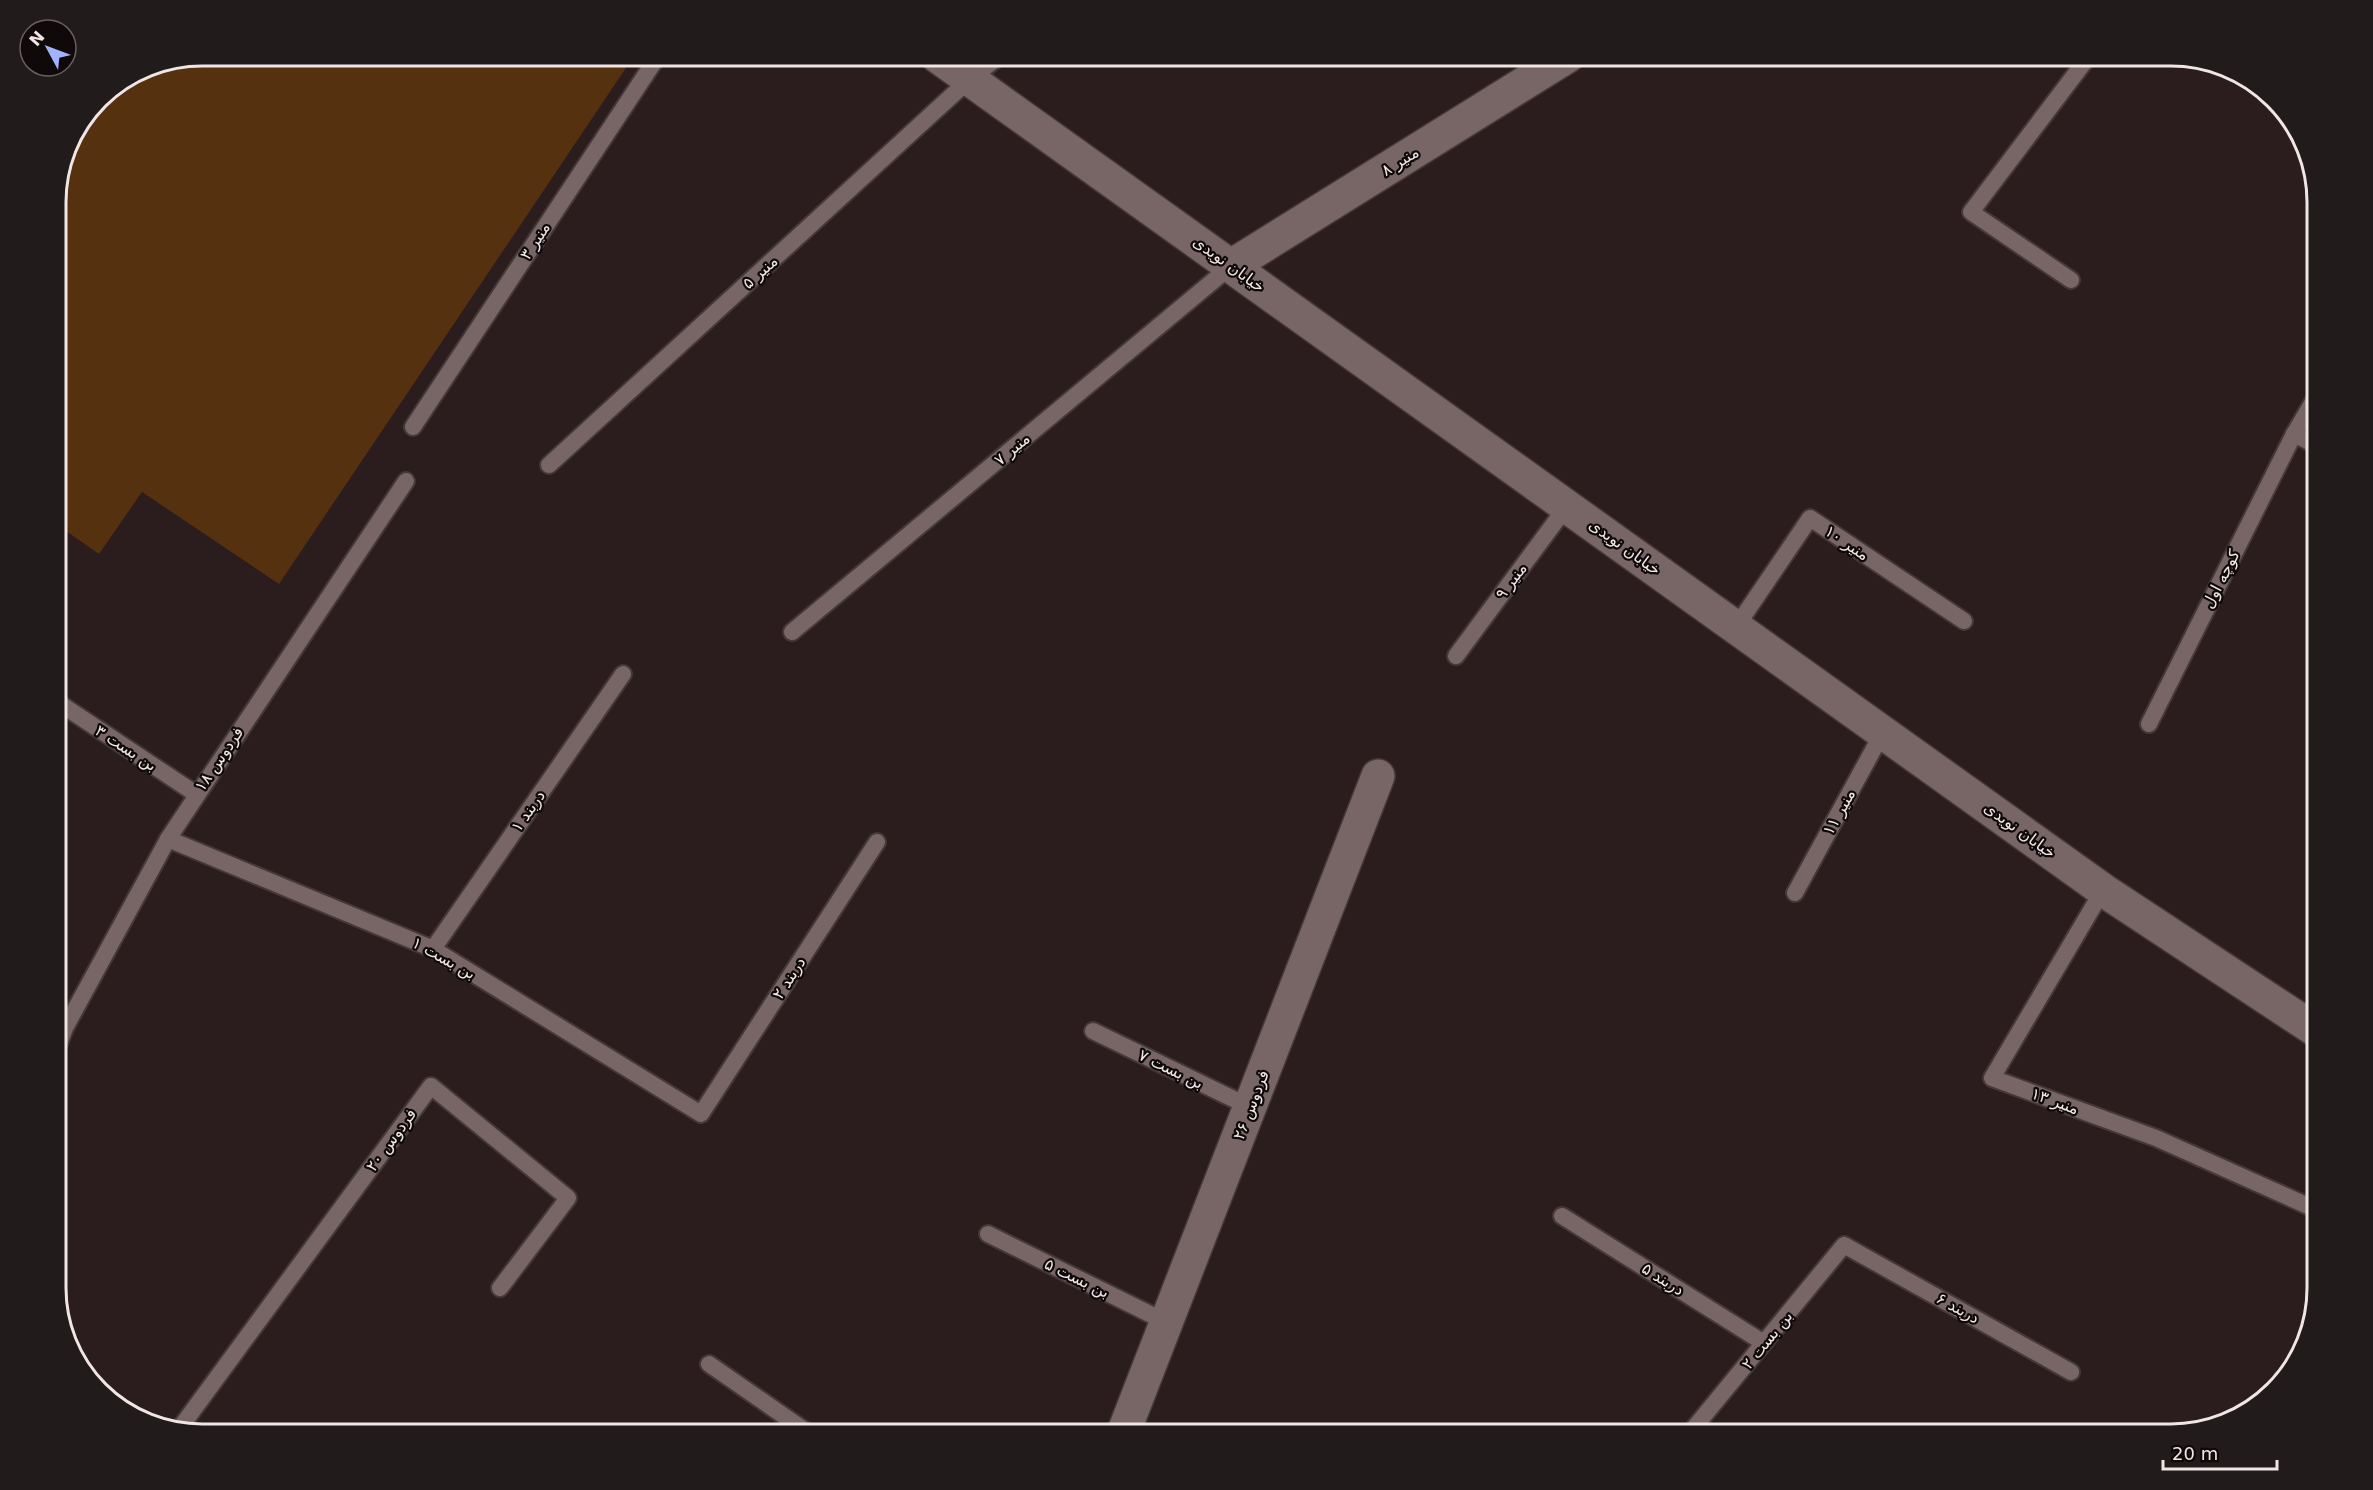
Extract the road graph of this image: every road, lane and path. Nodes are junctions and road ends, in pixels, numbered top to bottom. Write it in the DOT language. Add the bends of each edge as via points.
graph roads {
  1 [pos="651,66"];
  2 [pos="951,66"];
  3 [pos="987,66"];
  4 [pos="1552,66"];
  5 [pos="2081,66"];
  6 [pos="970,79"];
  7 [pos="1231,266"];
  8 [pos="2071,280"];
  9 [pos="2307,413"];
  10 [pos="413,427"];
  11 [pos="2294,434"];
  12 [pos="2307,440"];
  13 [pos="549,465"];
  14 [pos="406,481"];
  15 [pos="1567,506"];
  16 [pos="1964,621"];
  17 [pos="1736,627"];
  18 [pos="792,632"];
  19 [pos="1456,656"];
  20 [pos="623,674"];
  21 [pos="66,709"];
  22 [pos="2149,724"];
  23 [pos="1883,732"];
  24 [pos="1378,776"];
  25 [pos="196,794"];
  26 [pos="168,838"];
  27 [pos="877,842"];
  28 [pos="2103,890"];
  29 [pos="1795,893"];
  30 [pos="433,949"];
  31 [pos="2307,1024"];
  32 [pos="66,1026"];
  33 [pos="1093,1030"];
  34 [pos="1250,1107"];
  35 [pos="701,1114"];
  36 [pos="2307,1205"];
  37 [pos="1562,1216"];
  38 [pos="988,1234"];
  39 [pos="1844,1245"];
  40 [pos="500,1288"];
  41 [pos="1166,1322"];
  42 [pos="1764,1343"];
  43 [pos="709,1364"];
  44 [pos="2071,1372"];
  45 [pos="184,1423"];
  46 [pos="796,1424"];
  47 [pos="1127,1424"];
  48 [pos="1697,1424"];
  1 -- 10 [label="lane, منیر ۳"];
  2 -- 6 [label="street, خیابان نویدی"];
  3 -- 6 [label="lane, منیر ۵"];
  4 -- 7 [label="street, منیر ۸"];
  5 -- 8 [label="lane" via="1971,212"];
  6 -- 7 [label="street, خیابان نویدی"];
  6 -- 13 [label="lane, منیر ۵"];
  7 -- 15 [label="street, خیابان نویدی"];
  7 -- 18 [label="lane, منیر ۷"];
  9 -- 11 [label="lane, کوچه اول"];
  11 -- 12 [label="lane"];
  11 -- 22 [label="lane, کوچه اول"];
  14 -- 25 [label="lane, فردوس ۱۸"];
  15 -- 17 [label="street, خیابان نویدی"];
  15 -- 19 [label="lane, منیر ۹"];
  16 -- 17 [label="lane, منیر ۱۰" via="1810,518"];
  17 -- 23 [label="street, خیابان نویدی"];
  20 -- 30 [label="lane, دربند ۱"];
  21 -- 25 [label="lane, بن بست ۳"];
  23 -- 28 [label="street, خیابان نویدی"];
  23 -- 29 [label="lane, منیر ۱۱"];
  24 -- 34 [label="street, فردوس ۲۶"];
  25 -- 26 [label="lane, فردوس ۱۸"];
  26 -- 30 [label="lane, بن بست ۱"];
  26 -- 32 [label="lane, فردوس ۱۸"];
  27 -- 35 [label="lane, دربند ۲"];
  28 -- 31 [label="street, خیابان نویدی"];
  28 -- 36 [label="lane, منیر ۱۳" via="1992,1078 2156,1138"];
  30 -- 35 [label="lane, بن بست ۱"];
  33 -- 34 [label="lane, بن بست ۷"];
  34 -- 41 [label="street, فردوس ۲۶"];
  37 -- 42 [label="lane, دربند ۵"];
  38 -- 41 [label="lane, بن بست ۵"];
  39 -- 42 [label="lane, بن بست ۲"];
  39 -- 44 [label="lane, دربند ۶"];
  40 -- 45 [label="lane, فردوس ۲۰" via="568,1198 430,1086"];
  41 -- 47 [label="street, فردوس ۲۶"];
  42 -- 48 [label="lane, بن بست ۲"];
  43 -- 46 [label="lane"];
}
